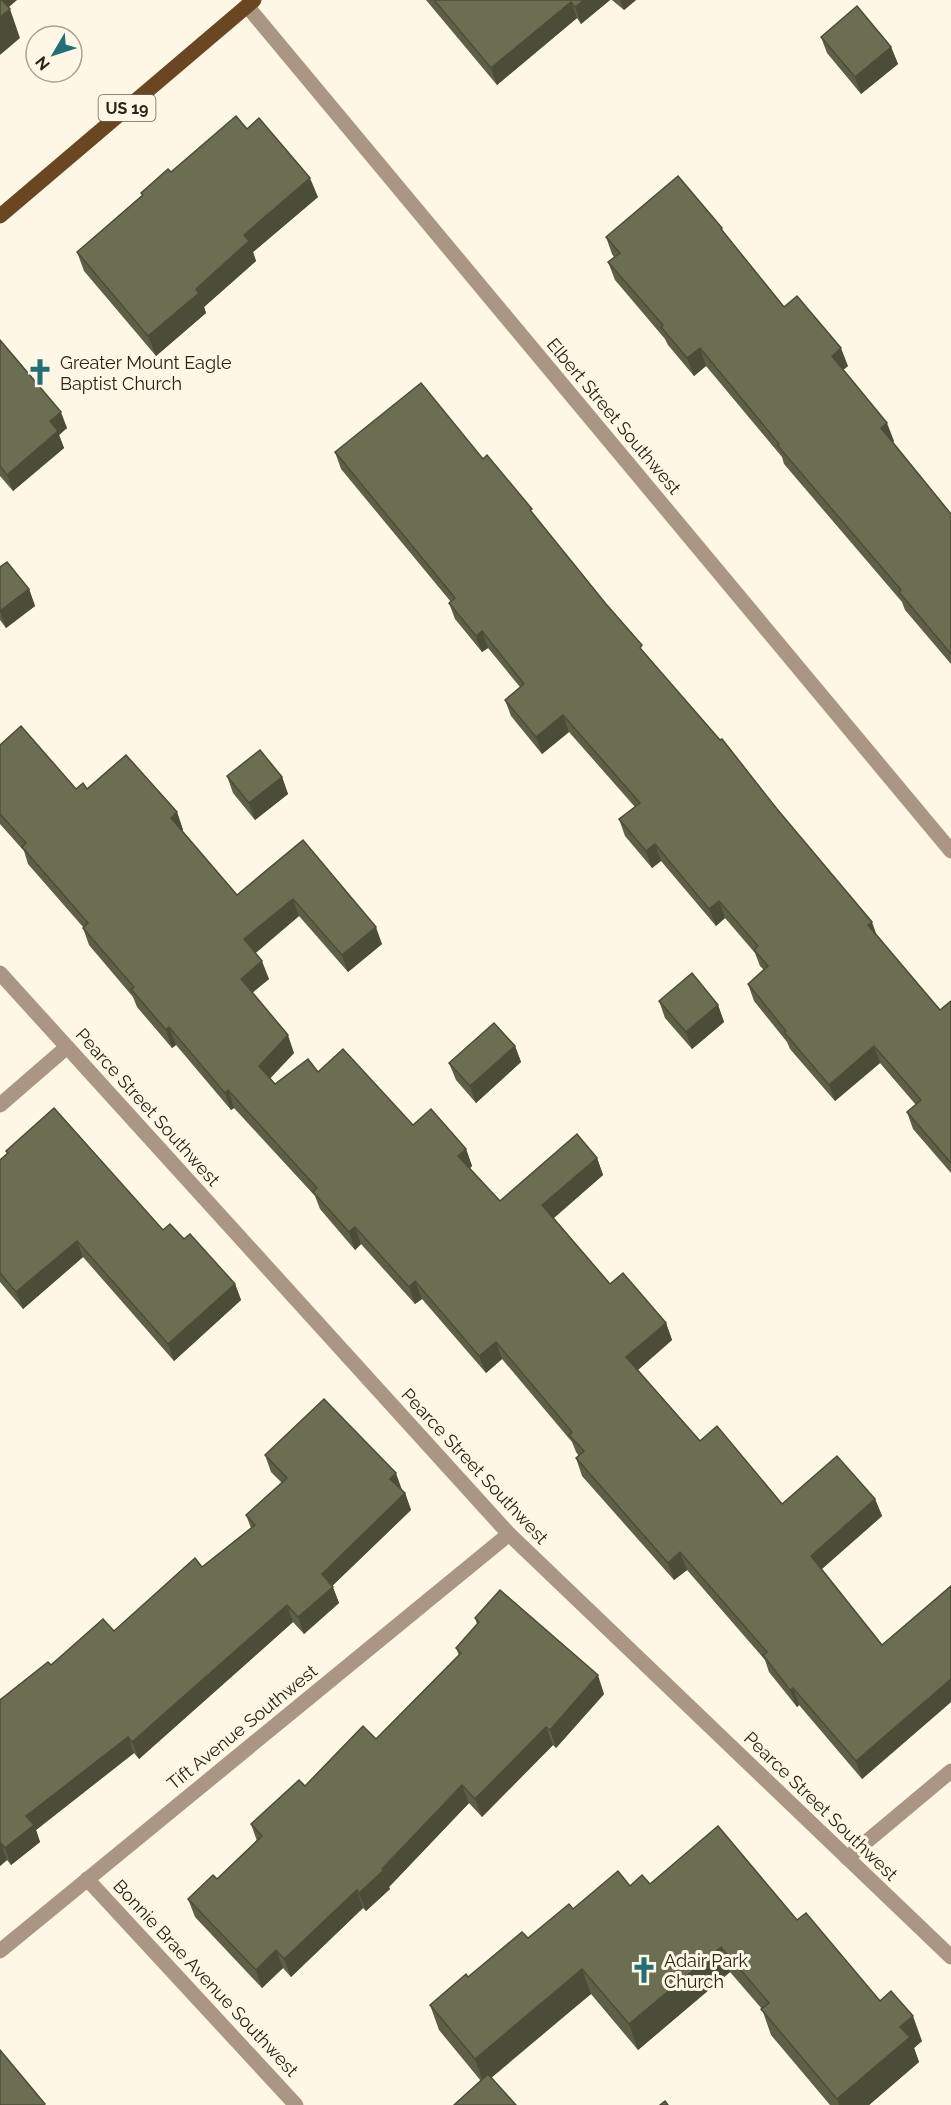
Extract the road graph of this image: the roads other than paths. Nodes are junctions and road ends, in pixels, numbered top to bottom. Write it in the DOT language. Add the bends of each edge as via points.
graph roads {
  1 [pos="251,3"];
  2 [pos="0,216"];
  3 [pos="951,851"];
  4 [pos="0,973"];
  5 [pos="67,1047"];
  6 [pos="0,1105"];
  7 [pos="509,1534"];
  8 [pos="951,1771"];
  9 [pos="847,1858"];
  10 [pos="87,1878"];
  11 [pos="0,1951"];
  12 [pos="951,1957"];
  13 [pos="296,2105"];
  1 -- 2 [label="main road, US 19"];
  1 -- 3 [label="street, Elbert Street Southwest"];
  4 -- 5 [label="street, Pearce Street Southwest"];
  5 -- 6 [label="street"];
  5 -- 7 [label="street, Pearce Street Southwest"];
  7 -- 9 [label="street, Pearce Street Southwest"];
  7 -- 10 [label="street, Tift Avenue Southwest"];
  8 -- 9 [label="street"];
  9 -- 12 [label="street, Pearce Street Southwest"];
  10 -- 11 [label="street, Tift Avenue Southwest"];
  10 -- 13 [label="street, Bonnie Brae Avenue Southwest"];
}
